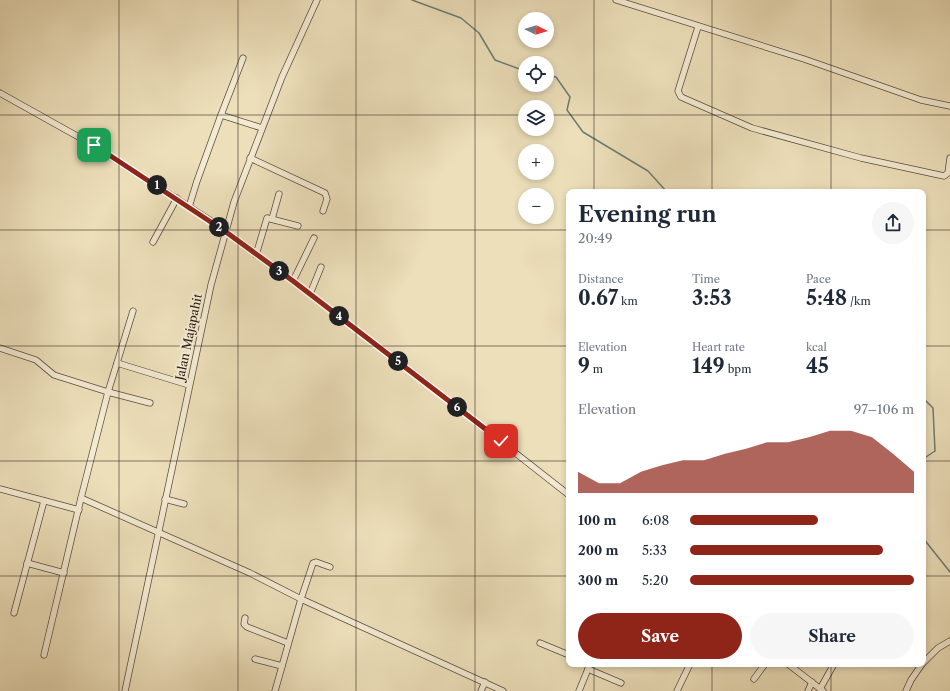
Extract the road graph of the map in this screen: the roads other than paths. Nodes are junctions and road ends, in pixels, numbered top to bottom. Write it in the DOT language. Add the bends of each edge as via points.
graph roads {
  1 [pos="317,0"];
  2 [pos="616,0"];
  3 [pos="698,27"];
  4 [pos="243,58"];
  5 [pos="0,93"];
  6 [pos="950,106"];
  7 [pos="221,115"];
  8 [pos="262,128"];
  9 [pos="250,158"];
  10 [pos="950,158"];
  11 [pos="948,171"];
  12 [pos="279,194"];
  13 [pos="177,198"];
  14 [pos="190,207"];
  15 [pos="323,210"];
  16 [pos="272,219"];
  17 [pos="298,226"];
  18 [pos="226,232"];
  19 [pos="314,238"];
  20 [pos="153,242"];
  21 [pos="256,255"];
  22 [pos="321,267"];
  23 [pos="293,281"];
  24 [pos="310,294"];
  25 [pos="133,311"];
  26 [pos="0,348"];
  27 [pos="117,362"];
  28 [pos="189,386"];
  29 [pos="108,392"];
  30 [pos="150,403"];
  31 [pos="0,489"];
  32 [pos="566,493"];
  33 [pos="81,498"];
  34 [pos="165,499"];
  35 [pos="44,501"];
  36 [pos="184,504"];
  37 [pos="79,510"];
  38 [pos="158,531"];
  39 [pos="26,563"];
  40 [pos="330,567"];
  41 [pos="64,572"];
  42 [pos="301,599"];
  43 [pos="14,613"];
  44 [pos="245,618"];
  45 [pos="950,641"];
  46 [pos="288,643"];
  47 [pos="540,643"];
  48 [pos="566,654"];
  49 [pos="44,655"];
  50 [pos="255,659"];
  51 [pos="926,661"];
  52 [pos="282,666"];
  53 [pos="588,667"];
  54 [pos="592,667"];
  55 [pos="689,667"];
  56 [pos="763,667"];
  57 [pos="792,667"];
  58 [pos="833,667"];
  59 [pos="921,667"];
  60 [pos="754,679"];
  61 [pos="485,682"];
  62 [pos="812,682"];
  63 [pos="620,683"];
  64 [pos="822,690"];
  65 [pos="125,691"];
  66 [pos="275,691"];
  67 [pos="481,691"];
  68 [pos="503,691"];
  69 [pos="579,691"];
  70 [pos="677,691"];
  71 [pos="808,691"];
  72 [pos="906,691"];
  1 -- 8 [label="street, Jalan Majapahit"];
  2 -- 3 [label="street"];
  3 -- 6 [label="street" via="804,59 914,98"];
  3 -- 11 [label="street" via="678,91 681,96 752,128 861,158 944,176"];
  4 -- 7 [label="street"];
  5 -- 13 [label="street" via="94,145"];
  7 -- 8 [label="street"];
  7 -- 14 [label="street"];
  8 -- 9 [label="street, Jalan Majapahit"];
  9 -- 15 [label="street" via="325,193 327,199"];
  9 -- 18 [label="street, Jalan Majapahit"];
  10 -- 11 [label="street"];
  12 -- 16 [label="street"];
  13 -- 14 [label="street"];
  13 -- 20 [label="street"];
  14 -- 18 [label="street"];
  16 -- 17 [label="street"];
  16 -- 21 [label="street" via="266,219"];
  18 -- 21 [label="street"];
  18 -- 28 [label="street, Jalan Majapahit" via="211,285"];
  19 -- 23 [label="street"];
  21 -- 23 [label="street"];
  22 -- 24 [label="street"];
  23 -- 24 [label="street"];
  24 -- 32 [label="street"];
  25 -- 27 [label="street"];
  26 -- 29 [label="street" via="36,360 54,375"];
  27 -- 28 [label="street"];
  27 -- 29 [label="street"];
  28 -- 34 [label="street, Jalan Majapahit"];
  29 -- 30 [label="street"];
  29 -- 33 [label="street"];
  31 -- 35 [label="street"];
  33 -- 37 [label="street"];
  33 -- 38 [label="street"];
  34 -- 36 [label="street"];
  34 -- 38 [label="street, Jalan Majapahit"];
  35 -- 37 [label="street"];
  35 -- 39 [label="street"];
  37 -- 41 [label="street"];
  38 -- 42 [label="street"];
  38 -- 65 [label="street, Jalan Majapahit"];
  39 -- 41 [label="street"];
  39 -- 43 [label="street"];
  40 -- 42 [label="street" via="313,562"];
  41 -- 49 [label="street"];
  42 -- 46 [label="street"];
  42 -- 61 [label="street"];
  44 -- 46 [label="street" via="244,624 247,627"];
  45 -- 51 [label="street" via="938,648"];
  46 -- 52 [label="street"];
  47 -- 48 [label="street"];
  50 -- 52 [label="street"];
  52 -- 66 [label="street"];
  53 -- 69 [label="street"];
  54 -- 63 [label="street"];
  55 -- 70 [label="street"];
  56 -- 60 [label="street"];
  57 -- 62 [label="street"];
  58 -- 64 [label="street"];
  59 -- 72 [label="street"];
  61 -- 67 [label="street"];
  61 -- 68 [label="street"];
  62 -- 64 [label="street"];
  62 -- 71 [label="street"];
}
